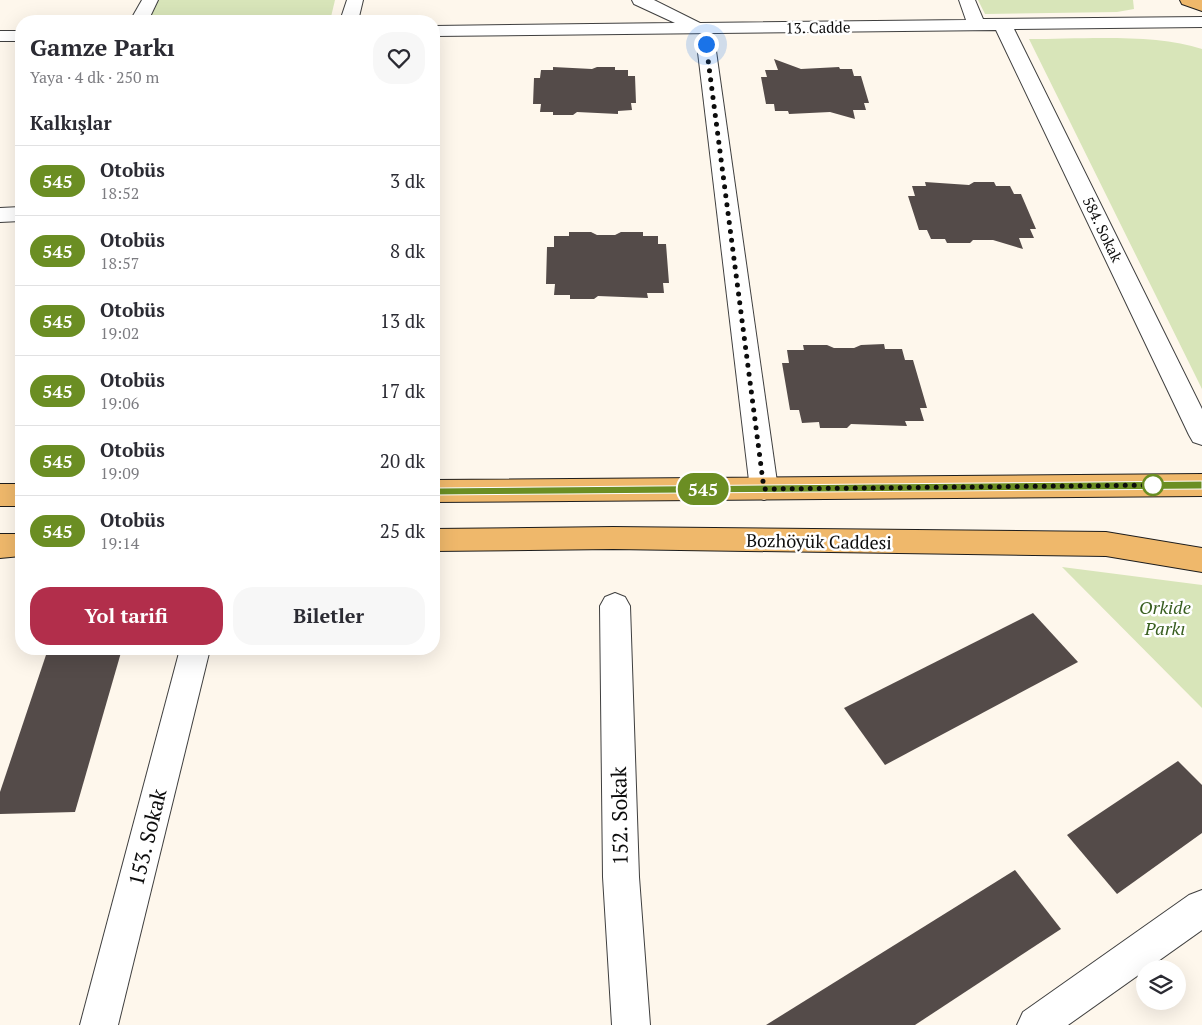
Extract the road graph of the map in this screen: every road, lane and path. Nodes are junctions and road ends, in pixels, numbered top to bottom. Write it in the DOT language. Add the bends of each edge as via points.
graph roads {
  1 [pos="150,0"];
  2 [pos="355,0"];
  3 [pos="640,0"];
  4 [pos="967,0"];
  5 [pos="1188,0"];
  6 [pos="1202,6"];
  7 [pos="142,15"];
  8 [pos="351,15"];
  9 [pos="1202,22"];
  10 [pos="1003,24"];
  11 [pos="977,25"];
  12 [pos="440,31"];
  13 [pos="0,36"];
  14 [pos="15,36"];
  15 [pos="703,36"];
  16 [pos="0,214"];
  17 [pos="15,214"];
  18 [pos="1202,435"];
  19 [pos="1202,485"];
  20 [pos="764,489"];
  21 [pos="440,491"];
  22 [pos="0,495"];
  23 [pos="15,495"];
  24 [pos="440,540"];
  25 [pos="15,545"];
  26 [pos="0,546"];
  27 [pos="1202,560"];
  28 [pos="615,606"];
  29 [pos="192,655"];
  30 [pos="1202,908"];
  31 [pos="99,1025"];
  32 [pos="631,1025"];
  33 [pos="1036,1025"];
  1 -- 7 [label="street"];
  2 -- 8 [label="street"];
  3 -- 15 [label="street"];
  4 -- 11 [label="street"];
  5 -- 6 [label="main road"];
  9 -- 10 [label="street, 13. Cadde"];
  10 -- 11 [label="street, 13. Cadde"];
  10 -- 18 [label="street, 584. Sokak"];
  11 -- 15 [label="street, 13. Cadde"];
  12 -- 15 [label="street, 13. Cadde"];
  13 -- 14 [label="street"];
  15 -- 20 [label="street"];
  16 -- 17 [label="street"];
  19 -- 20 [label="main road"];
  20 -- 21 [label="main road"];
  22 -- 23 [label="main road"];
  24 -- 27 [label="main road, Bozhöyük Caddesi" via="613,538 1106,544"];
  25 -- 26 [label="main road"];
  28 -- 32 [label="street, 152. Sokak" via="621,877"];
  29 -- 31 [label="street, 153. Sokak"];
  30 -- 33 [label="street"];
}
